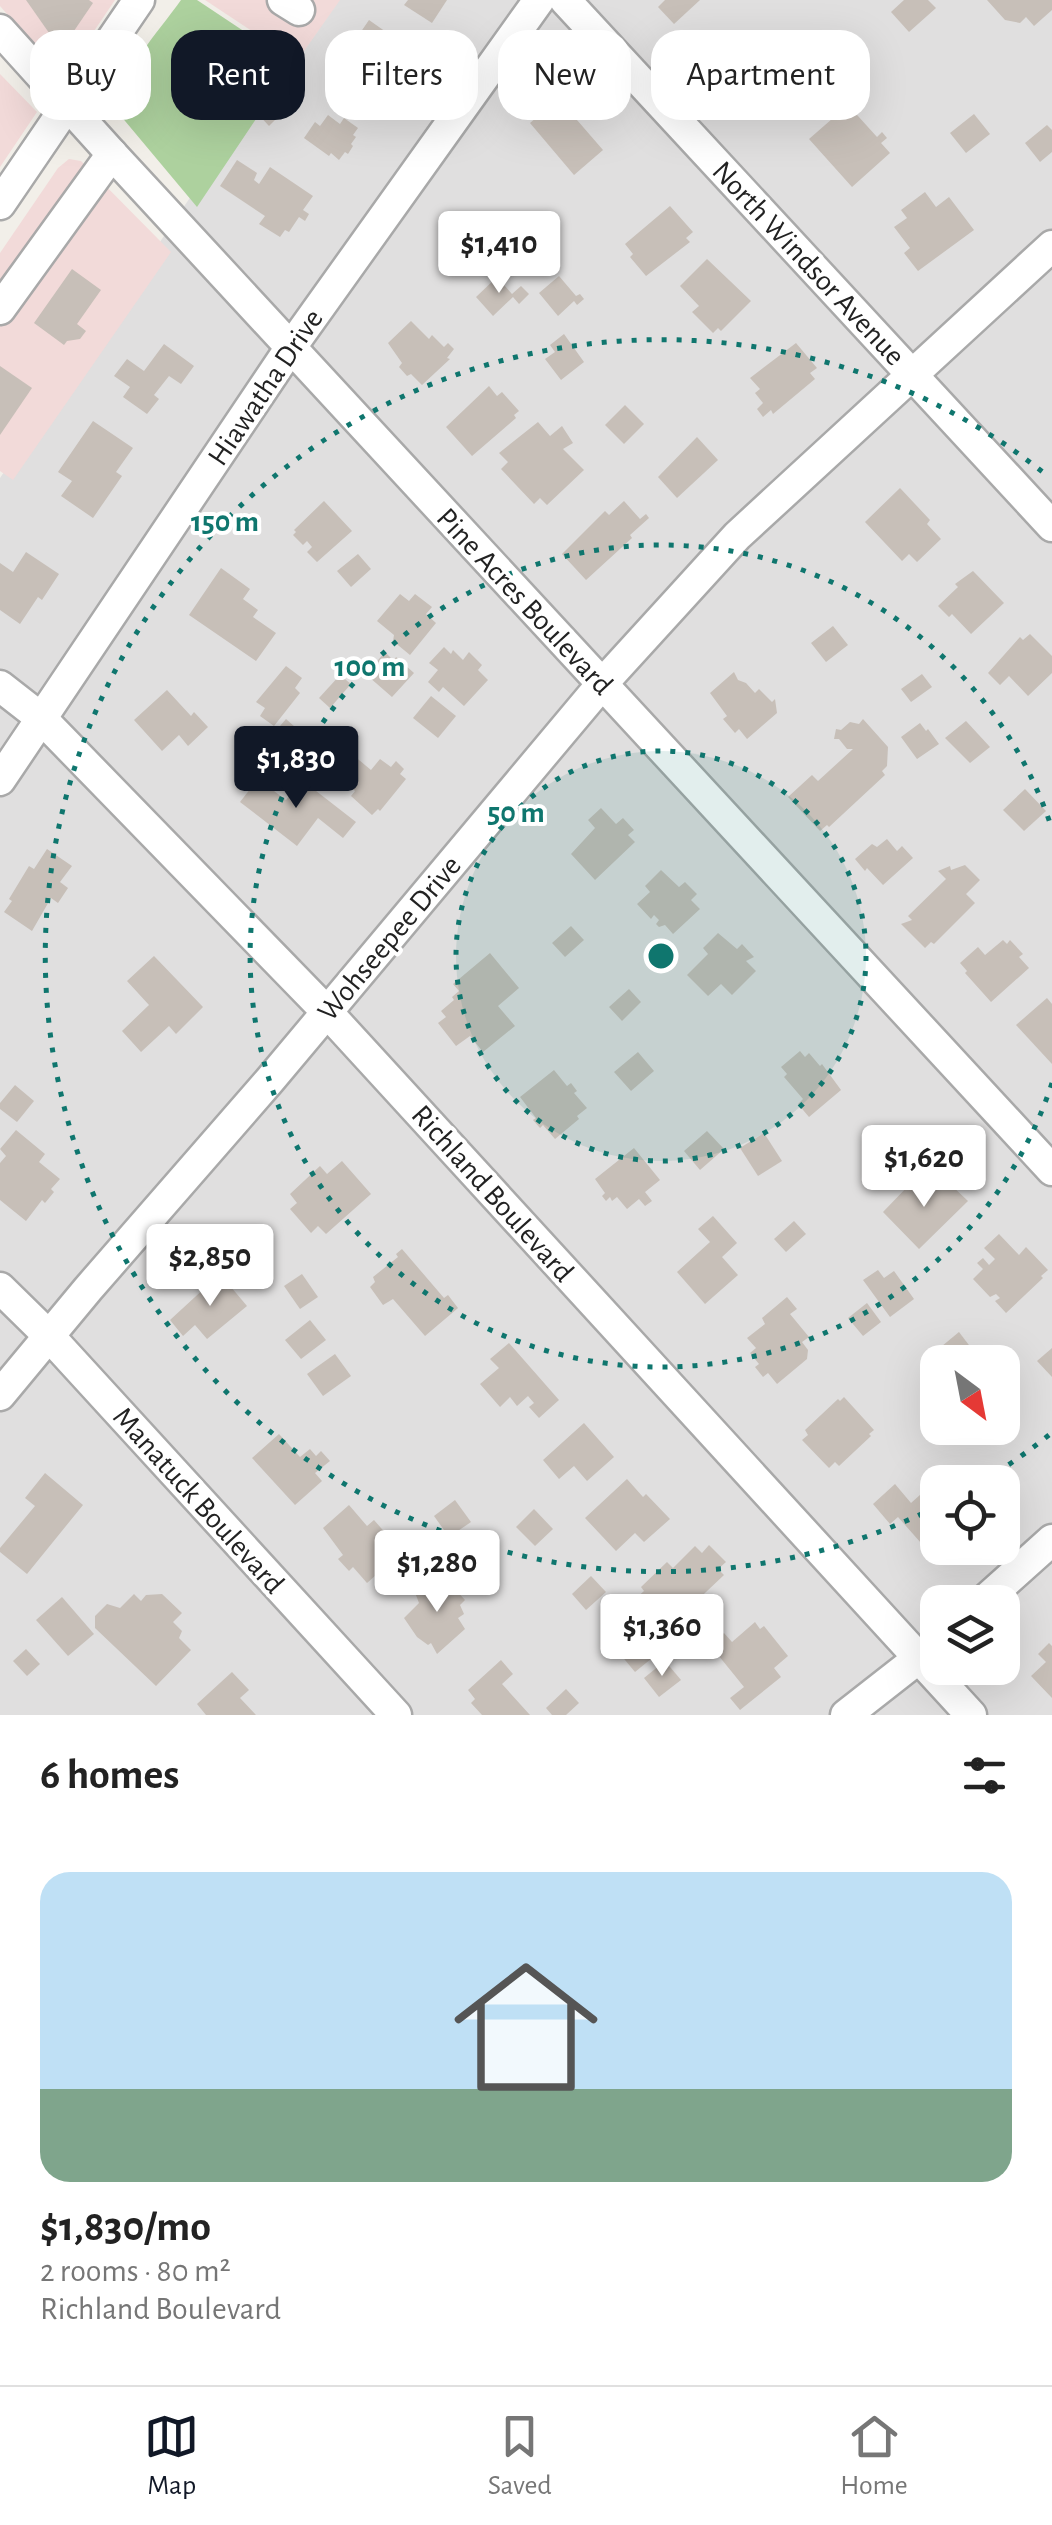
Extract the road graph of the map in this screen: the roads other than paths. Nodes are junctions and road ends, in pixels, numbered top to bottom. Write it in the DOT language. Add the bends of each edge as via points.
graph roads {
  1 [pos="138,0"];
  2 [pos="539,0"];
  3 [pos="564,0"];
  4 [pos="0,30"];
  5 [pos="118,30"];
  6 [pos="30,64"];
  7 [pos="57,120"];
  8 [pos="81,120"];
  9 [pos="112,154"];
  10 [pos="0,204"];
  11 [pos="1052,246"];
  12 [pos="0,309"];
  13 [pos="291,347"];
  14 [pos="913,375"];
  15 [pos="1052,526"];
  16 [pos="602,684"];
  17 [pos="0,686"];
  18 [pos="41,718"];
  19 [pos="0,780"];
  20 [pos="327,1012"];
  21 [pos="1052,1170"];
  22 [pos="0,1288"];
  23 [pos="50,1337"];
  24 [pos="0,1396"];
  25 [pos="1052,1540"];
  26 [pos="1002,1585"];
  27 [pos="920,1641"];
  28 [pos="920,1658"];
  29 [pos="951,1685"];
  30 [pos="396,1715"];
  31 [pos="846,1715"];
  32 [pos="971,1715"];
  1 -- 5 [label="street"];
  2 -- 13 [label="street, Hiawatha Drive"];
  3 -- 14 [label="street, North Windsor Avenue"];
  4 -- 6 [label="street, Pine Acres Boulevard"];
  7 -- 10 [label="street"];
  8 -- 9 [label="street, Pine Acres Boulevard"];
  9 -- 12 [label="street"];
  9 -- 13 [label="street, Pine Acres Boulevard"];
  11 -- 14 [label="street, Wohseepee Drive"];
  13 -- 16 [label="street, Pine Acres Boulevard"];
  13 -- 18 [label="street, Hiawatha Drive"];
  14 -- 15 [label="street, North Windsor Avenue"];
  14 -- 16 [label="street, Wohseepee Drive" via="737,536"];
  16 -- 20 [label="street, Wohseepee Drive"];
  16 -- 21 [label="street, Pine Acres Boulevard"];
  17 -- 18 [label="street, Richland Boulevard"];
  18 -- 19 [label="street, Hiawatha Drive"];
  18 -- 20 [label="street, Richland Boulevard"];
  20 -- 23 [label="street, Wohseepee Drive"];
  20 -- 27 [label="street, Richland Boulevard"];
  22 -- 23 [label="street, Manatuck Boulevard"];
  23 -- 24 [label="street, Wohseepee Drive"];
  23 -- 30 [label="street, Manatuck Boulevard"];
  25 -- 26 [label="street"];
  28 -- 31 [label="street"];
  29 -- 32 [label="street, Richland Boulevard"];
}
